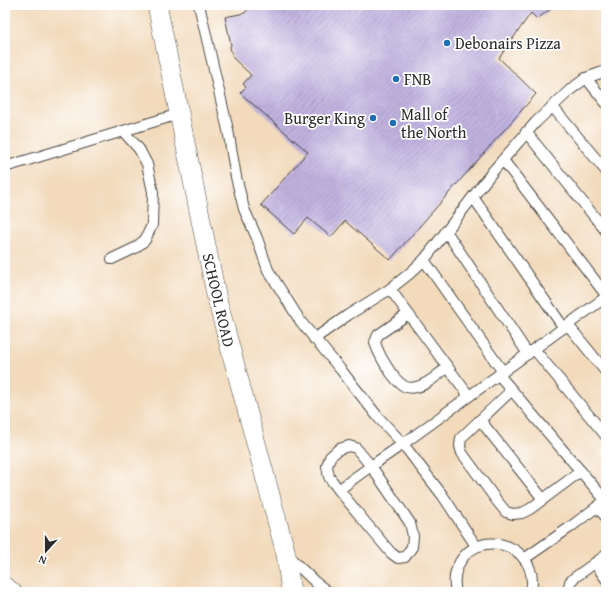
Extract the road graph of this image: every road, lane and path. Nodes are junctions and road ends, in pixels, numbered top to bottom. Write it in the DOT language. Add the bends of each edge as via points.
graph roads {
  1 [pos="157,5"];
  2 [pos="199,5"];
  3 [pos="606,71"];
  4 [pos="586,78"];
  5 [pos="606,103"];
  6 [pos="552,106"];
  7 [pos="179,114"];
  8 [pos="124,131"];
  9 [pos="526,132"];
  10 [pos="502,160"];
  11 [pos="5,167"];
  12 [pos="606,170"];
  13 [pos="473,197"];
  14 [pos="446,231"];
  15 [pos="606,231"];
  16 [pos="112,259"];
  17 [pos="424,260"];
  18 [pos="390,289"];
  19 [pos="605,299"];
  20 [pos="408,314"];
  21 [pos="566,326"];
  22 [pos="314,338"];
  23 [pos="531,352"];
  24 [pos="448,367"];
  25 [pos="606,372"];
  26 [pos="501,373"];
  27 [pos="512,390"];
  28 [pos="469,396"];
  29 [pos="480,420"];
  30 [pos="606,436"];
  31 [pos="403,444"];
  32 [pos="371,466"];
  33 [pos="581,471"];
  34 [pos="340,490"];
  35 [pos="543,499"];
  36 [pos="603,503"];
  37 [pos="606,517"];
  38 [pos="476,546"];
  39 [pos="286,554"];
  40 [pos="606,555"];
  41 [pos="524,559"];
  42 [pos="595,563"];
  43 [pos="606,579"];
  44 [pos="5,587"];
  45 [pos="452,590"];
  46 [pos="12,592"];
  47 [pos="292,592"];
  48 [pos="328,592"];
  49 [pos="530,592"];
  50 [pos="568,592"];
  1 -- 7 [label="street, SCHOOL ROAD"];
  2 -- 22 [label="lane" via="244,210 268,270"];
  3 -- 4 [label="lane"];
  4 -- 5 [label="lane"];
  4 -- 6 [label="lane"];
  6 -- 9 [label="lane"];
  6 -- 12 [label="lane"];
  7 -- 8 [label="lane"];
  7 -- 39 [label="street, SCHOOL ROAD" via="217,299"];
  8 -- 11 [label="lane"];
  8 -- 16 [label="lane" via="139,149 147,164 153,192 152,225 145,240"];
  9 -- 10 [label="lane"];
  9 -- 15 [label="lane"];
  10 -- 13 [label="lane"];
  10 -- 19 [label="lane"];
  13 -- 14 [label="lane"];
  13 -- 21 [label="lane"];
  14 -- 17 [label="lane"];
  14 -- 23 [label="lane"];
  17 -- 18 [label="lane"];
  17 -- 26 [label="lane"];
  18 -- 20 [label="lane"];
  18 -- 22 [label="lane"];
  19 -- 21 [label="lane"];
  20 -- 24 [label="lane"];
  20 -- 24 [label="lane" via="378,335 374,342 395,379 405,387 415,388 427,383"];
  21 -- 23 [label="lane"];
  21 -- 25 [label="lane"];
  22 -- 31 [label="lane"];
  23 -- 26 [label="lane"];
  23 -- 30 [label="lane"];
  24 -- 28 [label="lane"];
  26 -- 27 [label="lane"];
  26 -- 28 [label="lane"];
  27 -- 29 [label="lane"];
  27 -- 33 [label="lane"];
  28 -- 31 [label="lane"];
  29 -- 35 [label="lane"];
  29 -- 35 [label="lane" via="461,438 460,446 462,453 497,501 506,512 513,514 530,509"];
  31 -- 32 [label="lane"];
  31 -- 38 [label="lane" via="443,496"];
  32 -- 34 [label="lane"];
  32 -- 34 [label="lane" via="356,448 349,446 339,449 330,457 327,466 328,477"];
  32 -- 34 [label="lane" via="410,523 412,547 405,557 398,558 392,553"];
  33 -- 35 [label="lane"];
  33 -- 36 [label="lane"];
  36 -- 37 [label="lane"];
  36 -- 41 [label="lane"];
  38 -- 41 [label="lane" via="503,544 515,549"];
  38 -- 45 [label="lane" via="459,562"];
  39 -- 47 [label="street, SCHOOL ROAD"];
  39 -- 48 [label="lane"];
  40 -- 42 [label="lane"];
  41 -- 49 [label="lane" via="530,570"];
  42 -- 43 [label="lane"];
  42 -- 50 [label="lane" via="570,582"];
  44 -- 46 [label="street"];
}
